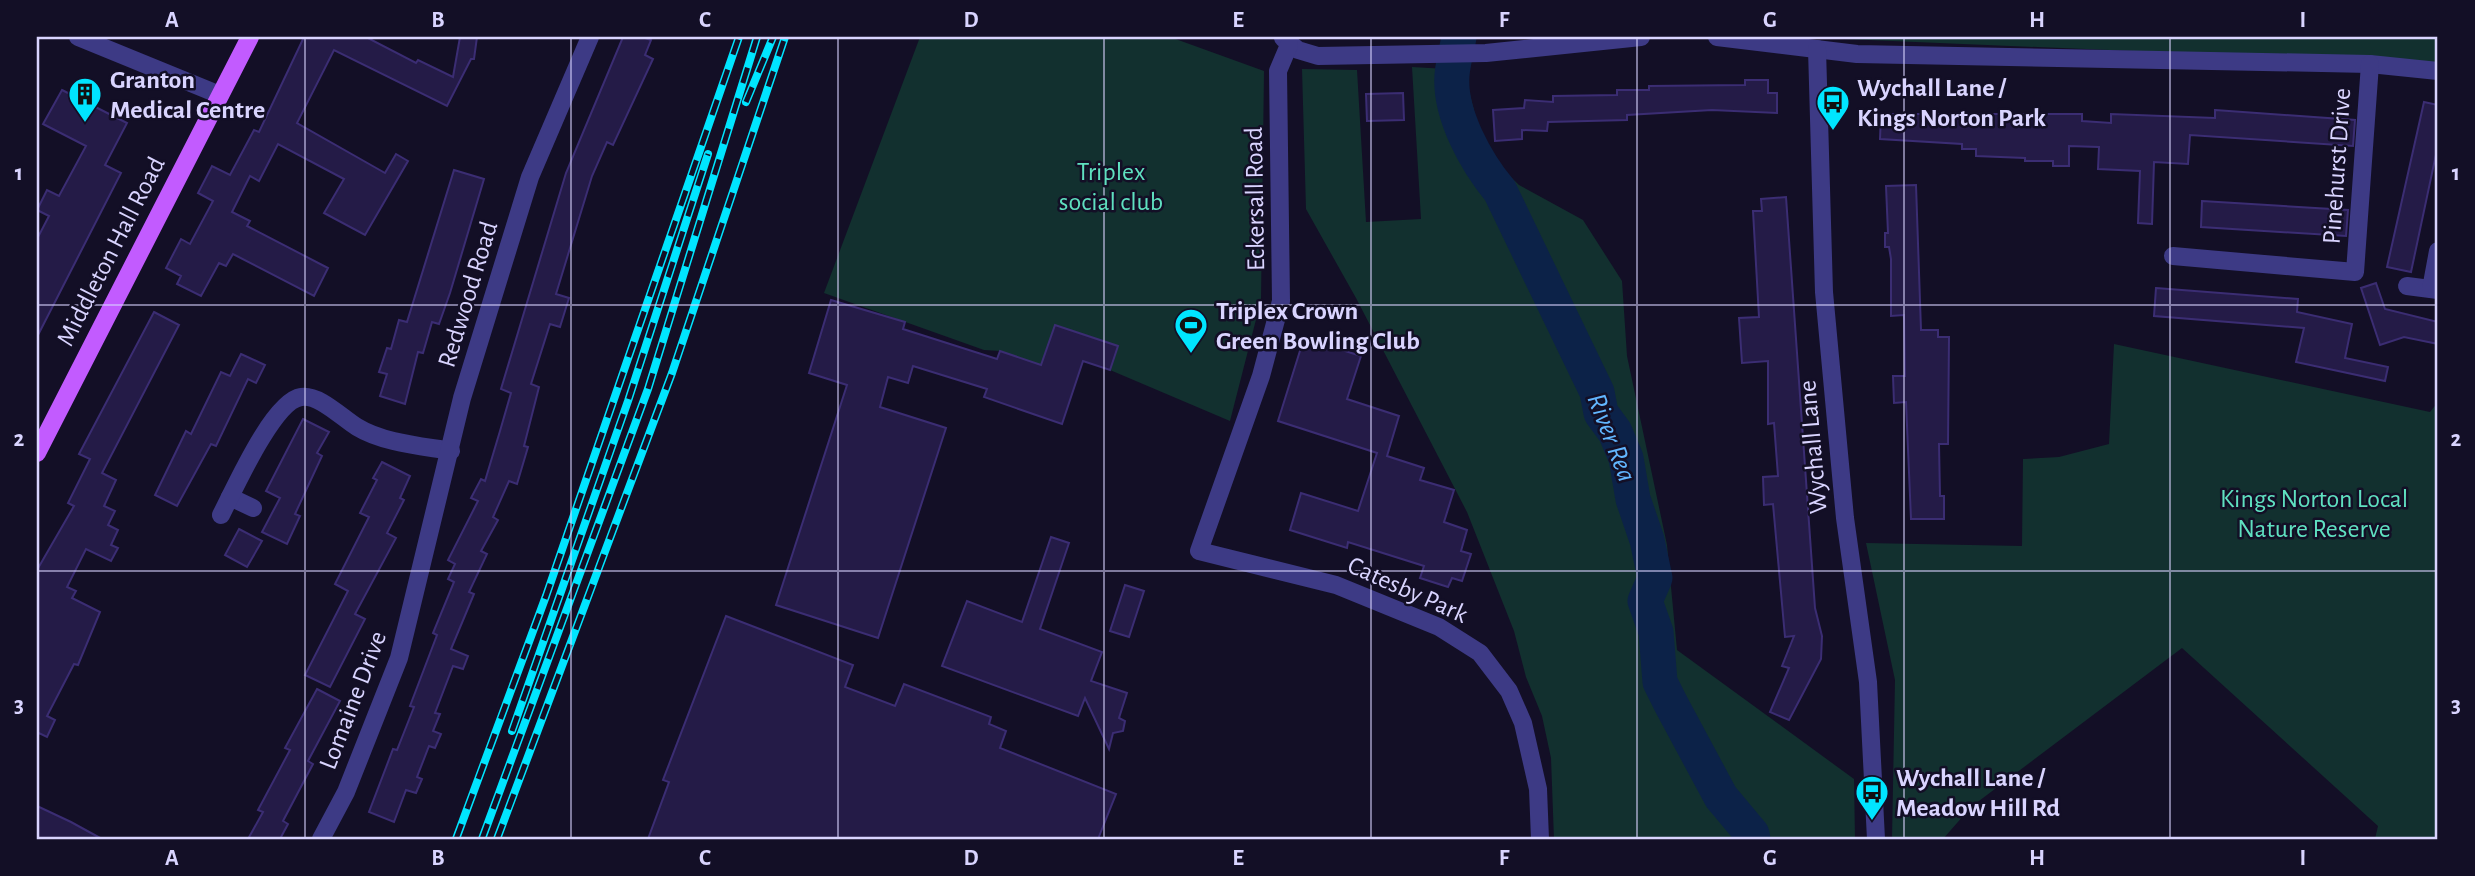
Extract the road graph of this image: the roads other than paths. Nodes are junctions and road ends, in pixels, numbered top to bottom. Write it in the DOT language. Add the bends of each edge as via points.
graph roads {
  1 [pos="78,37"];
  2 [pos="250,37"];
  3 [pos="590,37"];
  4 [pos="1640,37"];
  5 [pos="1717,37"];
  6 [pos="1285,41"];
  7 [pos="1817,49"];
  8 [pos="2370,64"];
  9 [pos="2438,71"];
  10 [pos="220,95"];
  11 [pos="2438,251"];
  12 [pos="2173,256"];
  13 [pos="2407,286"];
  14 [pos="2435,290"];
  15 [pos="451,451"];
  16 [pos="37,453"];
  17 [pos="230,498"];
  18 [pos="253,508"];
  19 [pos="221,515"];
  20 [pos="1199,551"];
  21 [pos="421,575"];
  22 [pos="321,839"];
  23 [pos="1540,839"];
  24 [pos="1876,839"];
  1 -- 10 [label="street"];
  2 -- 10 [label="main road, Middleton Hall Road"];
  3 -- 15 [label="street, Redwood Road" via="530,177 462,398"];
  4 -- 6 [label="street" via="1486,53 1318,56"];
  5 -- 7 [label="street"];
  6 -- 20 [label="street, Eckersall Road" via="1278,68 1283,254 1278,322"];
  7 -- 8 [label="street" via="1857,54"];
  7 -- 24 [label="street, Wychall Lane" via="1824,292 1845,518 1868,682"];
  8 -- 9 [label="street"];
  8 -- 12 [label="street, Pinehurst Drive" via="2355,272"];
  10 -- 16 [label="main road, Middleton Hall Road"];
  11 -- 14 [label="street"];
  13 -- 14 [label="street"];
  15 -- 17 [label="street" via="360,429 320,403 296,397 277,412"];
  15 -- 21 [label="street, Redwood Road"];
  17 -- 18 [label="street"];
  17 -- 19 [label="street"];
  20 -- 23 [label="street, Catesby Park" via="1336,585 1439,627 1480,653 1510,691 1523,723 1538,789"];
  21 -- 22 [label="street, Lomaine Drive" via="398,658 346,792"];
}
